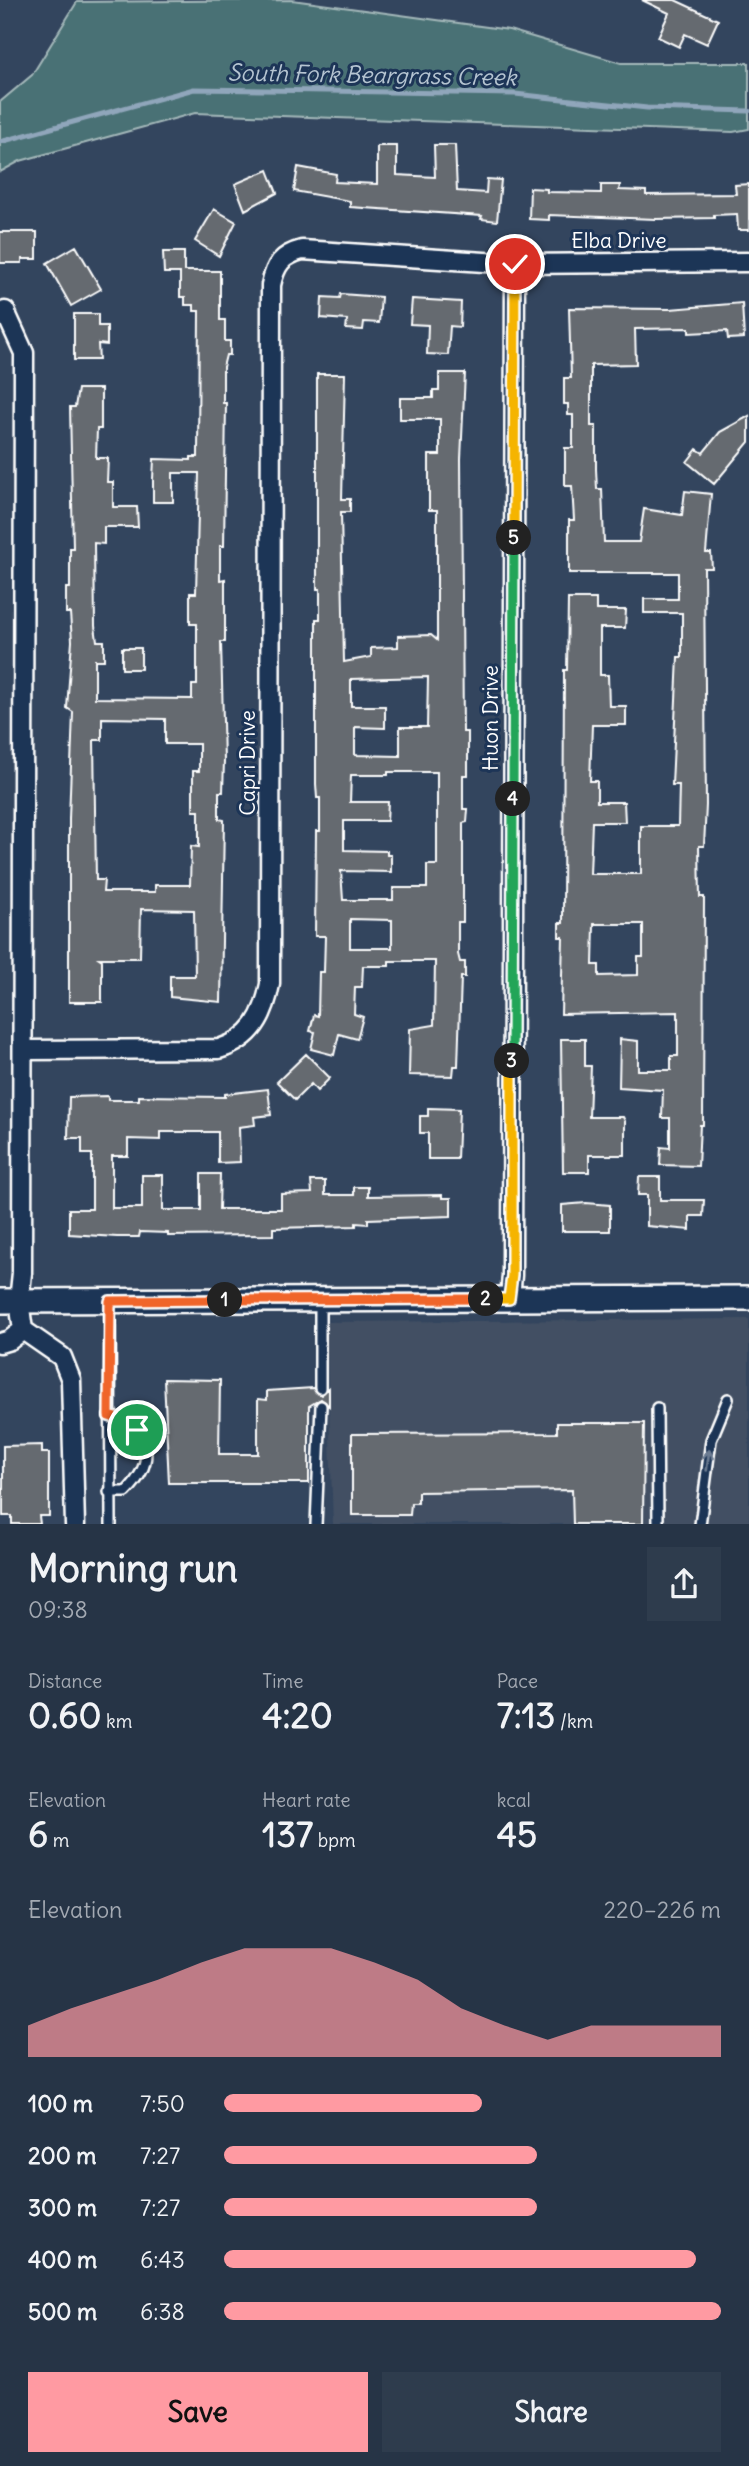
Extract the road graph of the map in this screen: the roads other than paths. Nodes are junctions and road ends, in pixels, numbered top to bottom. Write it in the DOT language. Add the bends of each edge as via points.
graph roads {
  1 [pos="282,259"];
  2 [pos="749,262"];
  3 [pos="515,264"];
  4 [pos="5,311"];
  5 [pos="23,1050"];
  6 [pos="748,1293"];
  7 [pos="509,1299"];
  8 [pos="320,1300"];
  9 [pos="10,1301"];
  10 [pos="110,1301"];
  11 [pos="23,1330"];
  12 [pos="0,1343"];
  13 [pos="320,1388"];
  14 [pos="729,1399"];
  15 [pos="321,1406"];
  16 [pos="657,1408"];
  17 [pos="109,1416"];
  18 [pos="109,1492"];
  19 [pos="75,1524"];
  20 [pos="111,1524"];
  21 [pos="316,1524"];
  22 [pos="658,1524"];
  23 [pos="700,1524"];
  1 -- 3 [label="street, Elba Drive" via="302,250"];
  1 -- 5 [label="street, Capri Drive" via="271,285 271,984 266,1009 247,1035 219,1049"];
  2 -- 3 [label="street, Elba Drive"];
  3 -- 7 [label="street, Huon Drive"];
  4 -- 5 [label="street" via="24,353"];
  5 -- 9 [label="street"];
  6 -- 7 [label="street"];
  7 -- 8 [label="street"];
  8 -- 10 [label="street"];
  8 -- 13 [label="lane"];
  9 -- 10 [label="street"];
  9 -- 11 [label="street"];
  10 -- 17 [label="lane"];
  11 -- 12 [label="street"];
  11 -- 19 [label="street" via="62,1357 71,1380"];
  23 -- 14 [label="lane, one-way" via="711,1440"];
  15 -- 21 [label="lane"];
  16 -- 22 [label="lane"];
  17 -- 18 [label="lane"];
  17 -- 18 [label="lane" via="137,1430 147,1458 126,1492"];
  18 -- 20 [label="lane"];
}
